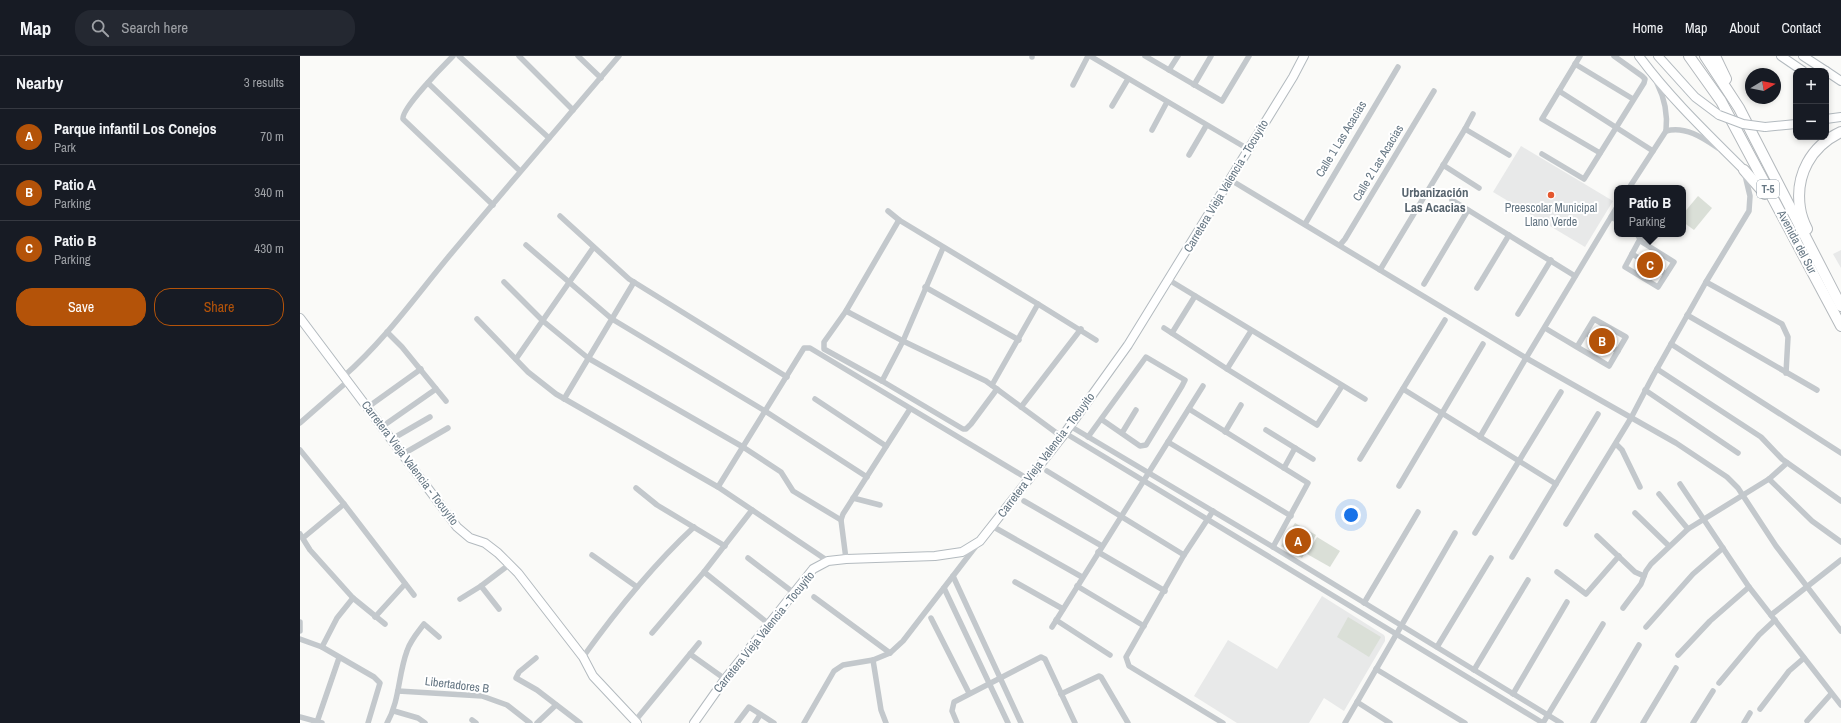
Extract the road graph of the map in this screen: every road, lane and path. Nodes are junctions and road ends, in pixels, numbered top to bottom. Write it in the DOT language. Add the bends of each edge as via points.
graph roads {
  1 [pos="453,56"];
  2 [pos="459,56"];
  3 [pos="519,56"];
  4 [pos="578,56"];
  5 [pos="619,56"];
  6 [pos="1089,56"];
  7 [pos="1145,56"];
  8 [pos="1178,56"];
  9 [pos="1211,56"];
  10 [pos="1249,56"];
  11 [pos="1304,56"];
  12 [pos="1580,56"];
  13 [pos="1614,56"];
  14 [pos="1639,56"];
  15 [pos="1658,56"];
  16 [pos="1689,56"];
  17 [pos="1705,56"];
  18 [pos="1715,56"];
  19 [pos="1781,56"];
  20 [pos="1803,56"];
  21 [pos="1574,64"];
  22 [pos="1398,67"];
  23 [pos="1799,68"];
  24 [pos="1821,68"];
  25 [pos="1169,70"];
  26 [pos="1829,73"];
  27 [pos="1654,76"];
  28 [pos="601,78"];
  29 [pos="1128,78"];
  30 [pos="1841,81"];
  31 [pos="428,82"];
  32 [pos="1073,85"];
  33 [pos="1194,85"];
  34 [pos="1434,91"];
  35 [pos="1559,91"];
  36 [pos="1633,99"];
  37 [pos="1167,102"];
  38 [pos="1112,106"];
  39 [pos="1739,108"];
  40 [pos="573,110"];
  41 [pos="1473,114"];
  42 [pos="1841,117"];
  43 [pos="1829,118"];
  44 [pos="1793,124"];
  45 [pos="1206,126"];
  46 [pos="1616,128"];
  47 [pos="1465,129"];
  48 [pos="1152,130"];
  49 [pos="1666,131"];
  50 [pos="1841,132"];
  51 [pos="549,138"];
  52 [pos="1248,149"];
  53 [pos="1653,151"];
  54 [pos="1600,153"];
  55 [pos="1542,154"];
  56 [pos="1728,154"];
  57 [pos="1189,155"];
  58 [pos="1509,155"];
  59 [pos="1443,165"];
  60 [pos="1744,170"];
  61 [pos="520,171"];
  62 [pos="1229,179"];
  63 [pos="1631,185"];
  64 [pos="1479,188"];
  65 [pos="1452,200"];
  66 [pos="493,205"];
  67 [pos="1468,210"];
  68 [pos="888,211"];
  69 [pos="1614,212"];
  70 [pos="560,216"];
  71 [pos="1611,217"];
  72 [pos="1614,218"];
  73 [pos="899,220"];
  74 [pos="1786,221"];
  75 [pos="1305,224"];
  76 [pos="1509,235"];
  77 [pos="1638,237"];
  78 [pos="1640,240"];
  79 [pos="526,245"];
  80 [pos="1340,245"];
  81 [pos="593,248"];
  82 [pos="943,248"];
  83 [pos="1632,254"];
  84 [pos="1550,260"];
  85 [pos="1817,261"];
  86 [pos="1380,270"];
  87 [pos="1666,274"];
  88 [pos="1575,276"];
  89 [pos="1169,280"];
  90 [pos="504,282"];
  91 [pos="634,282"];
  92 [pos="1706,282"];
  93 [pos="569,283"];
  94 [pos="1424,284"];
  95 [pos="925,287"];
  96 [pos="1477,288"];
  97 [pos="1195,296"];
  98 [pos="1038,304"];
  99 [pos="1841,306"];
  100 [pos="846,311"];
  101 [pos="1518,314"];
  102 [pos="1687,315"];
  103 [pos="300,318"];
  104 [pos="477,319"];
  105 [pos="612,319"];
  106 [pos="1445,320"];
  107 [pos="543,321"];
  108 [pos="1841,326"];
  109 [pos="1164,328"];
  110 [pos="1545,328"];
  111 [pos="1081,329"];
  112 [pos="1250,331"];
  113 [pos="387,332"];
  114 [pos="1172,333"];
  115 [pos="1586,333"];
  116 [pos="1019,340"];
  117 [pos="1096,340"];
  118 [pos="903,341"];
  119 [pos="1483,344"];
  120 [pos="1671,344"];
  121 [pos="1578,347"];
  122 [pos="1618,351"];
  123 [pos="588,358"];
  124 [pos="1526,358"];
  125 [pos="516,359"];
  126 [pos="421,369"];
  127 [pos="1227,369"];
  128 [pos="1657,369"];
  129 [pos="1786,373"];
  130 [pos="786,377"];
  131 [pos="346,379"];
  132 [pos="882,381"];
  133 [pos="1203,386"];
  134 [pos="1342,386"];
  135 [pos="994,387"];
  136 [pos="436,389"];
  137 [pos="1403,389"];
  138 [pos="1645,390"];
  139 [pos="1817,390"];
  140 [pos="1561,392"];
  141 [pos="564,398"];
  142 [pos="815,399"];
  143 [pos="1365,399"];
  144 [pos="446,401"];
  145 [pos="1241,405"];
  146 [pos="368,406"];
  147 [pos="1022,407"];
  148 [pos="910,409"];
  149 [pos="1189,409"];
  150 [pos="1136,410"];
  151 [pos="765,411"];
  152 [pos="1442,413"];
  153 [pos="1598,414"];
  154 [pos="430,417"];
  155 [pos="1631,418"];
  156 [pos="1100,419"];
  157 [pos="300,423"];
  158 [pos="383,426"];
  159 [pos="448,428"];
  160 [pos="1266,430"];
  161 [pos="1066,432"];
  162 [pos="1226,432"];
  163 [pos="1122,433"];
  164 [pos="1088,437"];
  165 [pos="1480,437"];
  166 [pos="392,439"];
  167 [pos="1168,442"];
  168 [pos="1616,444"];
  169 [pos="886,446"];
  170 [pos="743,447"];
  171 [pos="1295,448"];
  172 [pos="300,450"];
  173 [pos="1738,453"];
  174 [pos="1841,453"];
  175 [pos="403,454"];
  176 [pos="1314,459"];
  177 [pos="1360,459"];
  178 [pos="1518,461"];
  179 [pos="1787,463"];
  180 [pos="1284,468"];
  181 [pos="1047,471"];
  182 [pos="1148,473"];
  183 [pos="867,476"];
  184 [pos="1028,479"];
  185 [pos="1769,479"];
  186 [pos="1144,480"];
  187 [pos="1556,484"];
  188 [pos="1680,484"];
  189 [pos="1399,486"];
  190 [pos="718,487"];
  191 [pos="1640,487"];
  192 [pos="636,488"];
  193 [pos="1658,494"];
  194 [pos="1743,495"];
  195 [pos="853,498"];
  196 [pos="1024,501"];
  197 [pos="1841,501"];
  198 [pos="344,504"];
  199 [pos="880,505"];
  200 [pos="752,510"];
  201 [pos="1213,511"];
  202 [pos="1418,512"];
  203 [pos="1635,513"];
  204 [pos="1291,516"];
  205 [pos="1120,517"];
  206 [pos="1704,518"];
  207 [pos="1208,519"];
  208 [pos="841,520"];
  209 [pos="1566,524"];
  210 [pos="992,526"];
  211 [pos="694,527"];
  212 [pos="1688,529"];
  213 [pos="1455,533"];
  214 [pos="1474,533"];
  215 [pos="302,536"];
  216 [pos="1597,536"];
  217 [pos="980,540"];
  218 [pos="1841,542"];
  219 [pos="725,546"];
  220 [pos="1102,546"];
  221 [pos="1669,546"];
  222 [pos="1273,547"];
  223 [pos="1722,548"];
  224 [pos="1098,552"];
  225 [pos="592,555"];
  226 [pos="1184,556"];
  227 [pos="1619,556"];
  228 [pos="1512,557"];
  229 [pos="748,558"];
  230 [pos="1491,558"];
  231 [pos="846,559"];
  232 [pos="1841,560"];
  233 [pos="828,561"];
  234 [pos="510,564"];
  235 [pos="704,572"];
  236 [pos="1557,572"];
  237 [pos="953,576"];
  238 [pos="1644,576"];
  239 [pos="1082,577"];
  240 [pos="1528,580"];
  241 [pos="1015,582"];
  242 [pos="404,584"];
  243 [pos="481,586"];
  244 [pos="1077,586"];
  245 [pos="1808,586"];
  246 [pos="637,587"];
  247 [pos="1749,587"];
  248 [pos="944,588"];
  249 [pos="1165,592"];
  250 [pos="794,593"];
  251 [pos="414,595"];
  252 [pos="814,597"];
  253 [pos="353,598"];
  254 [pos="460,599"];
  255 [pos="1566,602"];
  256 [pos="1364,603"];
  257 [pos="1623,608"];
  258 [pos="499,609"];
  259 [pos="1063,609"];
  260 [pos="375,617"];
  261 [pos="1773,617"];
  262 [pos="931,618"];
  263 [pos="1056,620"];
  264 [pos="300,622"];
  265 [pos="385,624"];
  266 [pos="769,624"];
  267 [pos="1602,624"];
  268 [pos="1401,625"];
  269 [pos="1144,626"];
  270 [pos="1052,627"];
  271 [pos="1646,627"];
  272 [pos="300,631"];
  273 [pos="1841,631"];
  274 [pos="652,633"];
  275 [pos="1396,633"];
  276 [pos="439,638"];
  277 [pos="300,639"];
  278 [pos="699,643"];
  279 [pos="1639,645"];
  280 [pos="322,647"];
  281 [pos="1437,648"];
  282 [pos="690,654"];
  283 [pos="890,654"];
  284 [pos="1678,654"];
  285 [pos="1110,655"];
  286 [pos="582,657"];
  287 [pos="339,658"];
  288 [pos="536,658"];
  289 [pos="1804,658"];
  290 [pos="872,660"];
  291 [pos="1676,668"];
  292 [pos="1376,669"];
  293 [pos="1474,670"];
  294 [pos="1000,678"];
  295 [pos="725,679"];
  296 [pos="1719,683"];
  297 [pos="989,684"];
  298 [pos="398,691"];
  299 [pos="1713,691"];
  300 [pos="969,693"];
  301 [pos="1061,694"];
  302 [pos="1512,694"];
  303 [pos="1831,694"];
  304 [pos="1357,702"];
  305 [pos="556,705"];
  306 [pos="1841,705"];
  307 [pos="1760,709"];
  308 [pos="394,711"];
  309 [pos="1750,713"];
  310 [pos="760,715"];
  311 [pos="1548,715"];
  312 [pos="300,717"];
  313 [pos="320,722"];
  314 [pos="636,722"];
  315 [pos="1558,722"];
  316 [pos="1807,722"];
  317 [pos="368,723"];
  318 [pos="387,723"];
  319 [pos="425,723"];
  320 [pos="530,723"];
  321 [pos="537,723"];
  322 [pos="580,723"];
  323 [pos="694,723"];
  324 [pos="737,723"];
  325 [pos="755,723"];
  326 [pos="774,723"];
  327 [pos="804,723"];
  328 [pos="886,723"];
  329 [pos="958,723"];
  330 [pos="1008,723"];
  331 [pos="1022,723"];
  332 [pos="1075,723"];
  333 [pos="1128,723"];
  334 [pos="1223,723"];
  335 [pos="1345,723"];
  336 [pos="1390,723"];
  337 [pos="1465,723"];
  338 [pos="1543,723"];
  339 [pos="1593,723"];
  340 [pos="1643,723"];
  341 [pos="1693,723"];
  342 [pos="1744,723"];
  1 -- 31 [label="street"];
  2 -- 51 [label="street"];
  3 -- 40 [label="street"];
  4 -- 28 [label="street"];
  5 -- 28 [label="street"];
  6 -- 29 [label="street"];
  6 -- 32 [label="street"];
  7 -- 25 [label="street"];
  8 -- 25 [label="street"];
  9 -- 33 [label="street"];
  10 -- 33 [label="street" via="1222,101"];
  11 -- 52 [label="street, Carretera Vieja Valencia - Tocuyito"];
  12 -- 21 [label="street"];
  13 -- 36 [label="street" via="1644,80"];
  14 -- 27 [label="street"];
  15 -- 44 [label="street, bridge" via="1695,97 1719,115 1743,124 1765,127"];
  16 -- 74 [label="highway, Avenida del Sur / T-5" via="1721,101"];
  17 -- 39 [label="highway, Avenida del Sur / T-5"];
  18 -- 39 [label="highway"];
  19 -- 23 [label="street"];
  20 -- 24 [label="street"];
  21 -- 35 [label="street"];
  21 -- 36 [label="street"];
  22 -- 75 [label="street, Calle 1 Las Acacias"];
  25 -- 33 [label="street"];
  26 -- 30 [label="street"];
  27 -- 49 [label="street" via="1665,102"];
  27 -- 56 [label="street"];
  28 -- 40 [label="street"];
  29 -- 37 [label="street"];
  29 -- 38 [label="street"];
  31 -- 61 [label="street"];
  31 -- 66 [label="street" via="404,112 403,119"];
  34 -- 80 [label="street, Calle 2 Las Acacias"];
  35 -- 46 [label="street"];
  35 -- 54 [label="street" via="1542,119"];
  36 -- 46 [label="street"];
  37 -- 45 [label="street"];
  37 -- 48 [label="street"];
  39 -- 85 [label="highway, Avenida del Sur / T-5"];
  40 -- 51 [label="street"];
  41 -- 47 [label="street"];
  42 -- 43 [label="street"];
  45 -- 52 [label="street"];
  45 -- 57 [label="street"];
  46 -- 53 [label="street"];
  46 -- 54 [label="street"];
  47 -- 58 [label="street"];
  47 -- 59 [label="street"];
  49 -- 53 [label="street"];
  49 -- 56 [label="street" via="1676,128 1686,130"];
  50 -- 85 [label="highway" via="1816,148 1804,168 1800,209"];
  51 -- 61 [label="street"];
  52 -- 62 [label="street, Carretera Vieja Valencia - Tocuyito"];
  53 -- 63 [label="street"];
  54 -- 55 [label="street" via="1584,179"];
  56 -- 60 [label="street"];
  59 -- 64 [label="street"];
  59 -- 86 [label="street"];
  60 -- 74 [label="highway" via="1755,180"];
  60 -- 92 [label="street" via="1750,196 1749,211"];
  61 -- 66 [label="street"];
  62 -- 75 [label="street"];
  62 -- 89 [label="street, Carretera Vieja Valencia - Tocuyito"];
  65 -- 67 [label="street"];
  66 -- 113 [label="street"];
  67 -- 76 [label="street"];
  67 -- 94 [label="street"];
  68 -- 73 [label="street"];
  69 -- 71 [label="street"];
  70 -- 81 [label="street"];
  71 -- 72 [label="street"];
  71 -- 88 [label="street"];
  73 -- 82 [label="street"];
  73 -- 100 [label="street"];
  74 -- 108 [label="highway, Avenida del Sur / T-5"];
  75 -- 80 [label="street"];
  76 -- 84 [label="street"];
  76 -- 96 [label="street"];
  77 -- 78 [label="street"];
  78 -- 83 [label="street"];
  78 -- 87 [label="street" via="1674,262"];
  79 -- 93 [label="street"];
  80 -- 86 [label="street"];
  81 -- 91 [label="street"];
  81 -- 93 [label="street"];
  82 -- 95 [label="street"];
  82 -- 98 [label="street"];
  83 -- 87 [label="street"];
  83 -- 87 [label="street" via="1625,267 1658,287"];
  84 -- 88 [label="street"];
  84 -- 101 [label="street"];
  85 -- 99 [label="highway, Avenida del Sur / T-5"];
  86 -- 124 [label="street"];
  88 -- 110 [label="street"];
  89 -- 97 [label="street"];
  89 -- 161 [label="street, Carretera Vieja Valencia - Tocuyito" via="1128,345"];
  90 -- 107 [label="street"];
  91 -- 105 [label="street"];
  91 -- 130 [label="street"];
  92 -- 102 [label="street"];
  92 -- 129 [label="street" via="1782,324 1788,337"];
  93 -- 105 [label="street"];
  93 -- 107 [label="street"];
  95 -- 116 [label="street"];
  95 -- 118 [label="street"];
  97 -- 112 [label="street"];
  97 -- 114 [label="street"];
  98 -- 111 [label="street"];
  98 -- 116 [label="street"];
  100 -- 118 [label="street"];
  100 -- 132 [label="street" via="824,342 824,349"];
  102 -- 120 [label="street"];
  102 -- 129 [label="street"];
  103 -- 131 [label="street, Carretera Vieja Valencia - Tocuyito"];
  104 -- 125 [label="street"];
  105 -- 123 [label="street"];
  105 -- 151 [label="street"];
  106 -- 137 [label="street"];
  107 -- 123 [label="street"];
  107 -- 125 [label="street"];
  109 -- 114 [label="street"];
  110 -- 121 [label="street"];
  110 -- 124 [label="street"];
  111 -- 117 [label="street"];
  111 -- 147 [label="street"];
  112 -- 127 [label="street"];
  112 -- 134 [label="street"];
  113 -- 126 [label="street"];
  113 -- 131 [label="street"];
  114 -- 127 [label="street"];
  115 -- 121 [label="street"];
  115 -- 122 [label="street"];
  115 -- 122 [label="street" via="1594,319 1626,337"];
  116 -- 135 [label="street"];
  118 -- 132 [label="street"];
  118 -- 135 [label="street"];
  119 -- 152 [label="street"];
  120 -- 128 [label="street"];
  120 -- 174 [label="street"];
  121 -- 122 [label="street" via="1609,366"];
  123 -- 141 [label="street"];
  123 -- 170 [label="street"];
  124 -- 155 [label="street"];
  124 -- 165 [label="street"];
  125 -- 141 [label="street" via="528,372"];
  126 -- 136 [label="street"];
  126 -- 146 [label="street"];
  127 -- 134 [label="street" via="1317,425"];
  128 -- 138 [label="street"];
  128 -- 179 [label="street" via="1761,437"];
  129 -- 139 [label="street"];
  130 -- 148 [label="street" via="804,348 810,348"];
  130 -- 151 [label="street"];
  131 -- 146 [label="street, Carretera Vieja Valencia - Tocuyito"];
  131 -- 157 [label="street"];
  132 -- 135 [label="street" via="963,429 971,424"];
  133 -- 149 [label="street"];
  134 -- 143 [label="street"];
  135 -- 147 [label="street"];
  136 -- 144 [label="street"];
  136 -- 158 [label="street"];
  137 -- 152 [label="street"];
  137 -- 177 [label="street"];
  138 -- 155 [label="street"];
  138 -- 173 [label="street"];
  140 -- 178 [label="street"];
  141 -- 190 [label="street"];
  142 -- 169 [label="street"];
  145 -- 162 [label="street"];
  146 -- 158 [label="street, Carretera Vieja Valencia - Tocuyito"];
  147 -- 161 [label="street"];
  148 -- 169 [label="street"];
  148 -- 184 [label="street"];
  149 -- 162 [label="street"];
  149 -- 167 [label="street"];
  150 -- 163 [label="street"];
  151 -- 170 [label="street"];
  151 -- 183 [label="street"];
  152 -- 165 [label="street"];
  152 -- 189 [label="street"];
  153 -- 187 [label="street"];
  154 -- 166 [label="street"];
  155 -- 168 [label="street"];
  155 -- 194 [label="street" via="1676,443 1727,477"];
  156 -- 163 [label="street"];
  156 -- 163 [label="street" via="1146,358 1185,380 1146,445 1140,446"];
  156 -- 164 [label="street"];
  158 -- 166 [label="street, Carretera Vieja Valencia - Tocuyito"];
  159 -- 175 [label="street"];
  160 -- 171 [label="street"];
  161 -- 164 [label="street"];
  161 -- 184 [label="street, Carretera Vieja Valencia - Tocuyito"];
  161 -- 186 [label="street"];
  162 -- 180 [label="street"];
  164 -- 182 [label="street"];
  165 -- 178 [label="street"];
  166 -- 175 [label="street, Carretera Vieja Valencia - Tocuyito"];
  167 -- 182 [label="street"];
  167 -- 204 [label="street"];
  168 -- 191 [label="street" via="1622,450"];
  168 -- 209 [label="street"];
  169 -- 183 [label="street"];
  170 -- 190 [label="street"];
  170 -- 208 [label="street" via="781,472 793,491"];
  171 -- 176 [label="street"];
  171 -- 180 [label="street"];
  172 -- 198 [label="street"];
  175 -- 234 [label="street, Carretera Vieja Valencia - Tocuyito" via="463,533 485,543"];
  178 -- 187 [label="street"];
  178 -- 214 [label="street"];
  179 -- 185 [label="street"];
  179 -- 197 [label="street"];
  180 -- 204 [label="street" via="1308,483"];
  181 -- 205 [label="street"];
  182 -- 186 [label="street"];
  182 -- 201 [label="street"];
  183 -- 195 [label="street"];
  184 -- 210 [label="street, Carretera Vieja Valencia - Tocuyito"];
  185 -- 194 [label="street"];
  185 -- 218 [label="street" via="1812,521"];
  186 -- 205 [label="street"];
  186 -- 207 [label="street"];
  187 -- 228 [label="street"];
  188 -- 206 [label="street"];
  190 -- 200 [label="street"];
  192 -- 211 [label="street" via="657,505"];
  193 -- 212 [label="street"];
  194 -- 206 [label="street"];
  194 -- 245 [label="street" via="1776,546"];
  195 -- 199 [label="street"];
  195 -- 208 [label="street"];
  196 -- 220 [label="street"];
  198 -- 215 [label="street"];
  198 -- 242 [label="street"];
  200 -- 219 [label="street"];
  200 -- 233 [label="street"];
  201 -- 207 [label="street"];
  201 -- 222 [label="street"];
  202 -- 256 [label="street"];
  203 -- 221 [label="street"];
  204 -- 222 [label="street"];
  205 -- 220 [label="street"];
  205 -- 226 [label="street"];
  206 -- 212 [label="street"];
  206 -- 223 [label="street"];
  207 -- 226 [label="street"];
  207 -- 275 [label="street"];
  208 -- 231 [label="street"];
  210 -- 217 [label="street, Carretera Vieja Valencia - Tocuyito"];
  210 -- 239 [label="street"];
  211 -- 219 [label="street"];
  211 -- 246 [label="street" via="674,545"];
  212 -- 221 [label="street"];
  213 -- 268 [label="street"];
  215 -- 253 [label="street" via="310,550"];
  216 -- 227 [label="street"];
  217 -- 231 [label="street, Carretera Vieja Valencia - Tocuyito" via="962,552 935,556"];
  217 -- 237 [label="street"];
  219 -- 235 [label="street"];
  220 -- 224 [label="street"];
  221 -- 238 [label="street" via="1651,564"];
  222 -- 256 [label="street"];
  223 -- 247 [label="street"];
  223 -- 271 [label="street" via="1693,574"];
  224 -- 239 [label="street"];
  224 -- 249 [label="street"];
  225 -- 246 [label="street"];
  226 -- 249 [label="street"];
  227 -- 236 [label="street" via="1586,594"];
  227 -- 238 [label="street" via="1635,572"];
  229 -- 250 [label="street"];
  230 -- 281 [label="street"];
  231 -- 233 [label="street, Carretera Vieja Valencia - Tocuyito"];
  232 -- 245 [label="street"];
  233 -- 250 [label="street, Carretera Vieja Valencia - Tocuyito" via="813,569"];
  234 -- 243 [label="street"];
  234 -- 286 [label="street, Carretera Vieja Valencia - Tocuyito"];
  235 -- 266 [label="street"];
  235 -- 274 [label="street"];
  237 -- 248 [label="street"];
  237 -- 294 [label="street"];
  238 -- 257 [label="street"];
  239 -- 244 [label="street"];
  240 -- 293 [label="street"];
  241 -- 259 [label="street"];
  242 -- 251 [label="street"];
  242 -- 260 [label="street"];
  243 -- 254 [label="street"];
  243 -- 258 [label="street"];
  244 -- 259 [label="street"];
  244 -- 269 [label="street"];
  245 -- 261 [label="street"];
  245 -- 273 [label="street"];
  246 -- 286 [label="street"];
  247 -- 261 [label="street"];
  247 -- 284 [label="street" via="1714,617"];
  248 -- 283 [label="street"];
  248 -- 297 [label="street"];
  249 -- 269 [label="street"];
  250 -- 266 [label="street, Carretera Vieja Valencia - Tocuyito"];
  252 -- 283 [label="street"];
  253 -- 260 [label="street"];
  253 -- 280 [label="street" via="337,618"];
  255 -- 302 [label="street"];
  256 -- 268 [label="street"];
  259 -- 263 [label="street"];
  260 -- 265 [label="street"];
  261 -- 289 [label="street"];
  261 -- 296 [label="street"];
  262 -- 300 [label="street"];
  263 -- 270 [label="street"];
  263 -- 285 [label="street"];
  264 -- 272 [label="street"];
  266 -- 295 [label="street, Carretera Vieja Valencia - Tocuyito"];
  267 -- 311 [label="street"];
  268 -- 275 [label="street"];
  268 -- 281 [label="street"];
  269 -- 334 [label="street" via="1126,657 1129,666"];
  275 -- 292 [label="street"];
  275 -- 338 [label="street"];
  276 -- 298 [label="street" via="424,624 407,648"];
  277 -- 280 [label="street"];
  278 -- 282 [label="street"];
  279 -- 339 [label="street"];
  280 -- 287 [label="street"];
  281 -- 293 [label="street"];
  282 -- 295 [label="street"];
  282 -- 314 [label="street"];
  283 -- 290 [label="street"];
  286 -- 314 [label="street, Carretera Vieja Valencia - Tocuyito" via="593,676"];
  287 -- 313 [label="street"];
  287 -- 317 [label="street" via="380,683"];
  288 -- 305 [label="street" via="519,672 516,678"];
  289 -- 303 [label="street"];
  289 -- 307 [label="street" via="1789,671"];
  290 -- 327 [label="street" via="843,664 834,671"];
  290 -- 328 [label="street" via="881,710"];
  291 -- 340 [label="street"];
  292 -- 304 [label="street"];
  292 -- 337 [label="street"];
  293 -- 302 [label="street"];
  294 -- 297 [label="street"];
  294 -- 301 [label="street" via="1040,657 1045,659"];
  294 -- 331 [label="street"];
  295 -- 323 [label="street, Carretera Vieja Valencia - Tocuyito"];
  297 -- 300 [label="street"];
  297 -- 330 [label="street"];
  298 -- 308 [label="street"];
  298 -- 320 [label="street, Libertadores B" via="482,696 507,705"];
  299 -- 341 [label="street"];
  300 -- 329 [label="street" via="952,706"];
  301 -- 332 [label="street"];
  301 -- 333 [label="street" via="1099,676 1102,677"];
  302 -- 311 [label="street"];
  303 -- 306 [label="street"];
  303 -- 316 [label="street"];
  304 -- 335 [label="street"];
  304 -- 336 [label="street"];
  305 -- 321 [label="street"];
  305 -- 322 [label="street"];
  308 -- 318 [label="street"];
  308 -- 319 [label="street" via="418,718"];
  309 -- 342 [label="street"];
  310 -- 324 [label="street" via="749,707"];
  310 -- 325 [label="street"];
  310 -- 326 [label="street"];
  311 -- 315 [label="street"];
  311 -- 338 [label="street"];
  312 -- 313 [label="street"];
}
